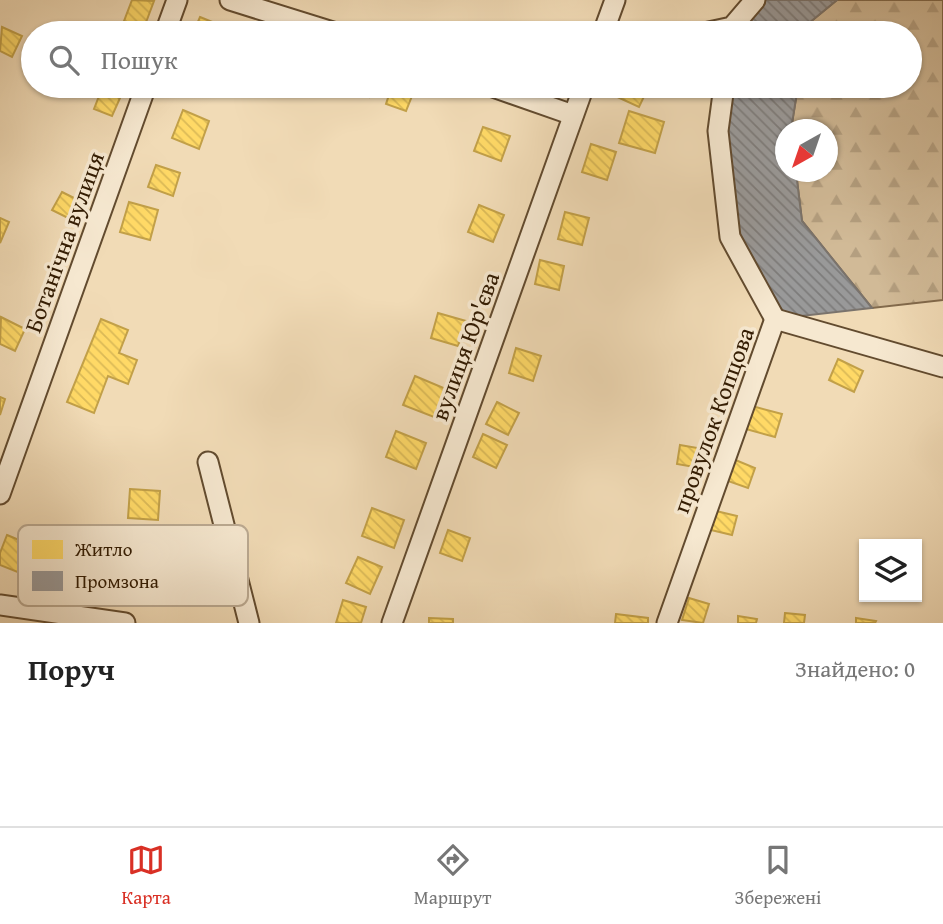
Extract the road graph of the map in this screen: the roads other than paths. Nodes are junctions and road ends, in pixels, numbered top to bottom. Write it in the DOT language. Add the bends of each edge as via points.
graph roads {
  1 [pos="177,0"];
  2 [pos="230,0"];
  3 [pos="615,0"];
  4 [pos="755,0"];
  5 [pos="169,21"];
  6 [pos="297,21"];
  7 [pos="607,21"];
  8 [pos="738,21"];
  9 [pos="142,98"];
  10 [pos="524,98"];
  11 [pos="579,98"];
  12 [pos="722,98"];
  13 [pos="573,115"];
  14 [pos="775,319"];
  15 [pos="943,367"];
  16 [pos="208,462"];
  17 [pos="0,494"];
  18 [pos="224,525"];
  19 [pos="0,604"];
  20 [pos="245,606"];
  21 [pos="125,623"];
  22 [pos="249,623"];
  23 [pos="392,623"];
  24 [pos="667,623"];
  1 -- 5 [label="street"];
  2 -- 6 [label="street"];
  3 -- 7 [label="street"];
  4 -- 8 [label="street"];
  9 -- 17 [label="street, Ботанічна вулиця"];
  10 -- 13 [label="street"];
  11 -- 13 [label="street, вулиця Юр'єва"];
  12 -- 14 [label="street" via="718,131 730,237"];
  13 -- 23 [label="street, вулиця Юр'єва"];
  14 -- 15 [label="street, провулок Копцова"];
  14 -- 24 [label="street, провулок Копцова"];
  16 -- 18 [label="street"];
  19 -- 21 [label="street"];
  20 -- 22 [label="street"];
}
